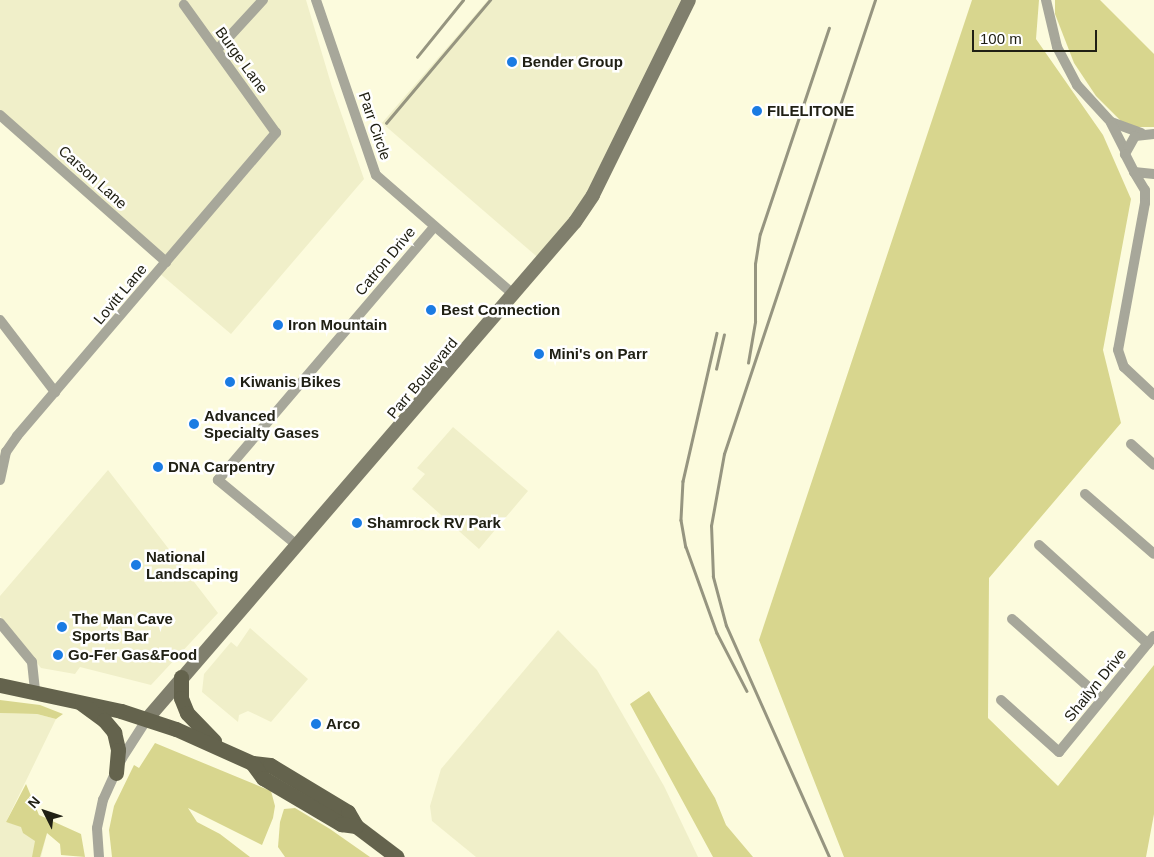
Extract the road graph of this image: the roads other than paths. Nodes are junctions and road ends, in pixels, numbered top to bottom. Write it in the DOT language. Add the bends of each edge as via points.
graph roads {
  1 [pos="263,0"];
  2 [pos="316,0"];
  3 [pos="689,0"];
  4 [pos="1046,0"];
  5 [pos="184,5"];
  6 [pos="217,50"];
  7 [pos="0,115"];
  8 [pos="1111,122"];
  9 [pos="276,133"];
  10 [pos="1141,133"];
  11 [pos="1154,134"];
  12 [pos="1125,151"];
  13 [pos="1134,172"];
  14 [pos="1154,175"];
  15 [pos="1145,190"];
  16 [pos="434,227"];
  17 [pos="166,262"];
  18 [pos="514,295"];
  19 [pos="0,320"];
  20 [pos="55,392"];
  21 [pos="1154,395"];
  22 [pos="1131,444"];
  23 [pos="1154,465"];
  24 [pos="0,480"];
  25 [pos="1085,494"];
  26 [pos="1039,544"];
  27 [pos="298,546"];
  28 [pos="1154,554"];
  29 [pos="1012,618"];
  30 [pos="0,623"];
  31 [pos="1151,640"];
  32 [pos="181,677"];
  33 [pos="0,685"];
  34 [pos="35,691"];
  35 [pos="75,699"];
  36 [pos="1102,699"];
  37 [pos="1001,700"];
  38 [pos="146,719"];
  39 [pos="223,749"];
  40 [pos="116,773"];
  41 [pos="99,857"];
  42 [pos="397,857"];
  1 -- 6 [label="street"];
  2 -- 16 [label="street, Parr Circle" via="370,164 384,184"];
  3 -- 18 [label="main road, Parr Boulevard" via="593,195 575,222"];
  4 -- 8 [label="street" via="1050,26 1067,68 1086,97"];
  5 -- 6 [label="street, Burge Lane"];
  6 -- 9 [label="street, Burge Lane"];
  7 -- 17 [label="street, Carson Lane"];
  8 -- 10 [label="street"];
  8 -- 12 [label="street"];
  9 -- 17 [label="street, Lovitt Lane"];
  10 -- 11 [label="street"];
  10 -- 12 [label="street" via="1129,141"];
  12 -- 13 [label="street" via="1126,161"];
  13 -- 14 [label="street"];
  13 -- 15 [label="street"];
  14 -- 15 [label="street"];
  15 -- 21 [label="street" via="1118,350 1124,367"];
  16 -- 18 [label="street, Parr Circle"];
  16 -- 27 [label="street, Catron Drive" via="218,480"];
  17 -- 20 [label="street, Lovitt Lane"];
  18 -- 27 [label="main road, Parr Boulevard"];
  19 -- 20 [label="street"];
  20 -- 24 [label="street, Lovitt Lane" via="6,452"];
  22 -- 23 [label="street"];
  25 -- 28 [label="street"];
  26 -- 31 [label="street"];
  27 -- 32 [label="main road, Parr Boulevard"];
  29 -- 36 [label="street"];
  30 -- 34 [label="street" via="32,662"];
  31 -- 36 [label="street, Shailyn Drive"];
  32 -- 38 [label="main road, Parr Boulevard"];
  32 -- 39 [label="main road" via="181,698 187,713"];
  33 -- 34 [label="main road"];
  34 -- 35 [label="main road"];
  35 -- 38 [label="main road"];
  35 -- 40 [label="main road" via="104,720 114,732 118,750"];
  36 -- 37 [label="street, Shailyn Drive" via="1059,752"];
  38 -- 39 [label="main road"];
  38 -- 40 [label="street"];
  39 -- 42 [label="main road" via="252,763 263,778 341,824 356,826"];
  40 -- 41 [label="street" via="99,814"];
}
